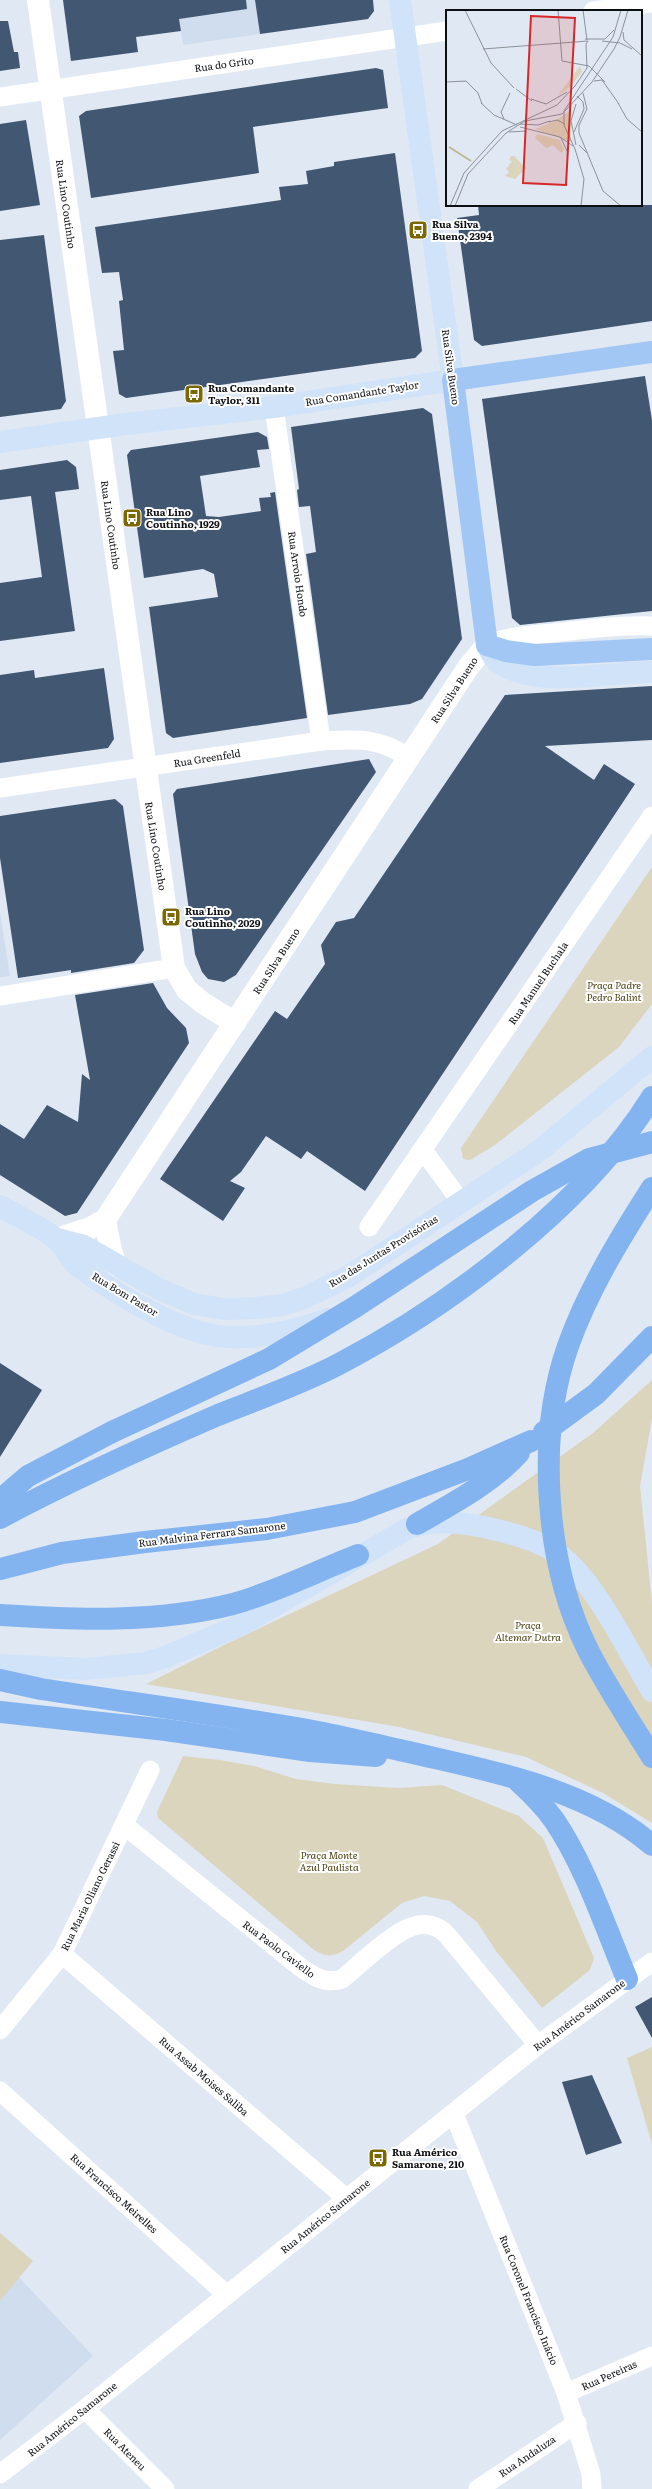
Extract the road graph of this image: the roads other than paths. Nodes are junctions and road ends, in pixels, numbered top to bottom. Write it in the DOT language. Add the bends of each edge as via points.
graph roads {
  1 [pos="38,0"];
  2 [pos="400,0"];
  3 [pos="652,3"];
  4 [pos="600,10"];
  5 [pos="446,31"];
  6 [pos="405,37"];
  7 [pos="50,90"];
  8 [pos="0,97"];
  9 [pos="652,352"];
  10 [pos="453,380"];
  11 [pos="274,407"];
  12 [pos="98,428"];
  13 [pos="0,442"];
  14 [pos="652,626"];
  15 [pos="487,644"];
  16 [pos="652,649"];
  17 [pos="652,672"];
  18 [pos="321,741"];
  19 [pos="410,758"];
  20 [pos="144,768"];
  21 [pos="0,788"];
  22 [pos="652,816"];
  23 [pos="174,968"];
  24 [pos="0,996"];
  25 [pos="234,1022"];
  26 [pos="652,1057"];
  27 [pos="652,1097"];
  28 [pos="652,1142"];
  29 [pos="423,1150"];
  30 [pos="652,1188"];
  31 [pos="461,1202"];
  32 [pos="0,1206"];
  33 [pos="106,1220"];
  34 [pos="369,1227"];
  35 [pos="57,1239"];
  36 [pos="116,1265"];
  37 [pos="347,1311"];
  38 [pos="652,1337"];
  39 [pos="531,1441"];
  40 [pos="0,1500"];
  41 [pos="0,1518"];
  42 [pos="417,1524"];
  43 [pos="358,1555"];
  44 [pos="0,1569"];
  45 [pos="0,1615"];
  46 [pos="0,1665"];
  47 [pos="0,1680"];
  48 [pos="652,1691"];
  49 [pos="0,1712"];
  50 [pos="420,1755"];
  51 [pos="652,1757"];
  52 [pos="150,1770"];
  53 [pos="515,1779"];
  54 [pos="124,1825"];
  55 [pos="652,1845"];
  56 [pos="62,1954"];
  57 [pos="652,1962"];
  58 [pos="627,1979"];
  59 [pos="0,2030"];
  60 [pos="538,2045"];
  61 [pos="0,2091"];
  62 [pos="454,2114"];
  63 [pos="346,2198"];
  64 [pos="227,2295"];
  65 [pos="652,2356"];
  66 [pos="566,2393"];
  67 [pos="85,2409"];
  68 [pos="577,2423"];
  69 [pos="0,2474"];
  70 [pos="165,2489"];
  71 [pos="478,2489"];
  72 [pos="592,2489"];
  1 -- 7 [label="street, Rua Lino Coutinho"];
  2 -- 6 [label="main road, Rua Silva Bueno"];
  3 -- 4 [label="street"];
  5 -- 6 [label="street, Rua do Grito"];
  6 -- 7 [label="street, Rua do Grito"];
  6 -- 10 [label="main road, Rua Silva Bueno"];
  7 -- 8 [label="street, Rua do Grito"];
  7 -- 12 [label="street, Rua Lino Coutinho"];
  9 -- 10 [label="main road, Rua Comandante Taylor"];
  10 -- 11 [label="main road, Rua Comandante Taylor"];
  10 -- 15 [label="main road, Rua Silva Bueno"];
  11 -- 12 [label="main road, Rua Comandante Taylor"];
  11 -- 18 [label="street, Rua Arroio Hondo"];
  12 -- 13 [label="main road, Rua Comandante Taylor"];
  12 -- 20 [label="street, Rua Lino Coutinho"];
  14 -- 15 [label="street" via="517,636"];
  15 -- 16 [label="main road" via="506,651 535,655"];
  15 -- 17 [label="main road" via="498,662 518,671 542,676 578,678"];
  15 -- 19 [label="street, Rua Silva Bueno" via="476,655"];
  18 -- 19 [label="street, Rua Greenfeld" via="365,739 393,747"];
  18 -- 20 [label="street, Rua Greenfeld"];
  19 -- 25 [label="street, Rua Silva Bueno"];
  20 -- 21 [label="street, Rua Greenfeld"];
  20 -- 23 [label="street, Rua Lino Coutinho"];
  22 -- 29 [label="street, Rua Manuel Buchala"];
  23 -- 24 [label="street"];
  23 -- 25 [label="street, Rua Lino Coutinho" via="187,990"];
  25 -- 33 [label="street, Rua Silva Bueno"];
  26 -- 31 [label="main road, Rua das Juntas Provisórias" via="539,1151"];
  27 -- 41 [label="highway" via="642,1114 602,1163 568,1198 513,1248 446,1300 338,1365 186,1429 58,1487"];
  28 -- 37 [label="highway" via="589,1159 532,1191"];
  29 -- 31 [label="street"];
  29 -- 34 [label="street, Rua Manuel Buchala"];
  30 -- 51 [label="highway" via="619,1240 585,1304 568,1347 556,1394 549,1458 552,1526 569,1601 587,1648"];
  31 -- 36 [label="main road, Rua das Juntas Provisórias" via="349,1276 304,1298 283,1305 225,1309 194,1304 159,1289"];
  32 -- 35 [label="main road, Rua Bom Pastor"];
  33 -- 35 [label="street"];
  33 -- 36 [label="street" via="109,1243"];
  35 -- 36 [label="main road, Rua das Juntas Provisórias" via="84,1246"];
  35 -- 37 [label="main road, Rua Bom Pastor" via="77,1265 149,1311 209,1335 242,1337 277,1333"];
  37 -- 40 [label="highway" via="269,1359 112,1432 28,1476"];
  38 -- 39 [label="highway" via="596,1394"];
  39 -- 42 [label="highway" via="510,1464 455,1502"];
  39 -- 44 [label="highway, Rua Malvina Ferrara Samarone" via="468,1469 355,1512 267,1529 62,1553"];
  42 -- 43 [label="main road"];
  42 -- 48 [label="main road" via="458,1522 482,1527 531,1540 559,1555 583,1579 607,1614"];
  43 -- 45 [label="highway" via="262,1595 232,1604 190,1611 110,1618 54,1619"];
  43 -- 46 [label="main road" via="243,1624 189,1648 146,1663 86,1669"];
  47 -- 50 [label="highway" via="41,1689 314,1731"];
  49 -- 50 [label="highway" via="166,1730 310,1751 360,1756"];
  50 -- 53 [label="highway"];
  52 -- 54 [label="street, Rua Maria Oliano Gerassi"];
  53 -- 55 [label="highway" via="575,1798 639,1834"];
  53 -- 58 [label="highway" via="538,1800 570,1844"];
  54 -- 56 [label="street, Rua Maria Oliano Gerassi"];
  54 -- 60 [label="street, Rua Paolo Caviello" via="321,1980 334,1982 342,1979 411,1926 438,1927"];
  56 -- 59 [label="street, Rua Maria Oliano Gerassi"];
  56 -- 63 [label="street, Rua Assab Moises Saliba"];
  57 -- 58 [label="street, Rua Américo Samarone"];
  58 -- 60 [label="street, Rua Américo Samarone"];
  60 -- 62 [label="street, Rua Américo Samarone"];
  61 -- 64 [label="street, Rua Francisco Meirelles"];
  62 -- 63 [label="street, Rua Américo Samarone"];
  62 -- 66 [label="street, Rua Coronel Francisco Inácio"];
  63 -- 64 [label="street, Rua Américo Samarone"];
  64 -- 67 [label="street, Rua Américo Samarone"];
  65 -- 66 [label="street, Rua Pereiras"];
  66 -- 68 [label="street, Rua Coronel Francisco Inácio"];
  67 -- 69 [label="street, Rua Américo Samarone"];
  67 -- 70 [label="street, Rua Ateneu"];
  68 -- 71 [label="street, Rua Andaluza"];
  68 -- 72 [label="street, Rua Coronel Francisco Inácio" via="591,2474"];
}
